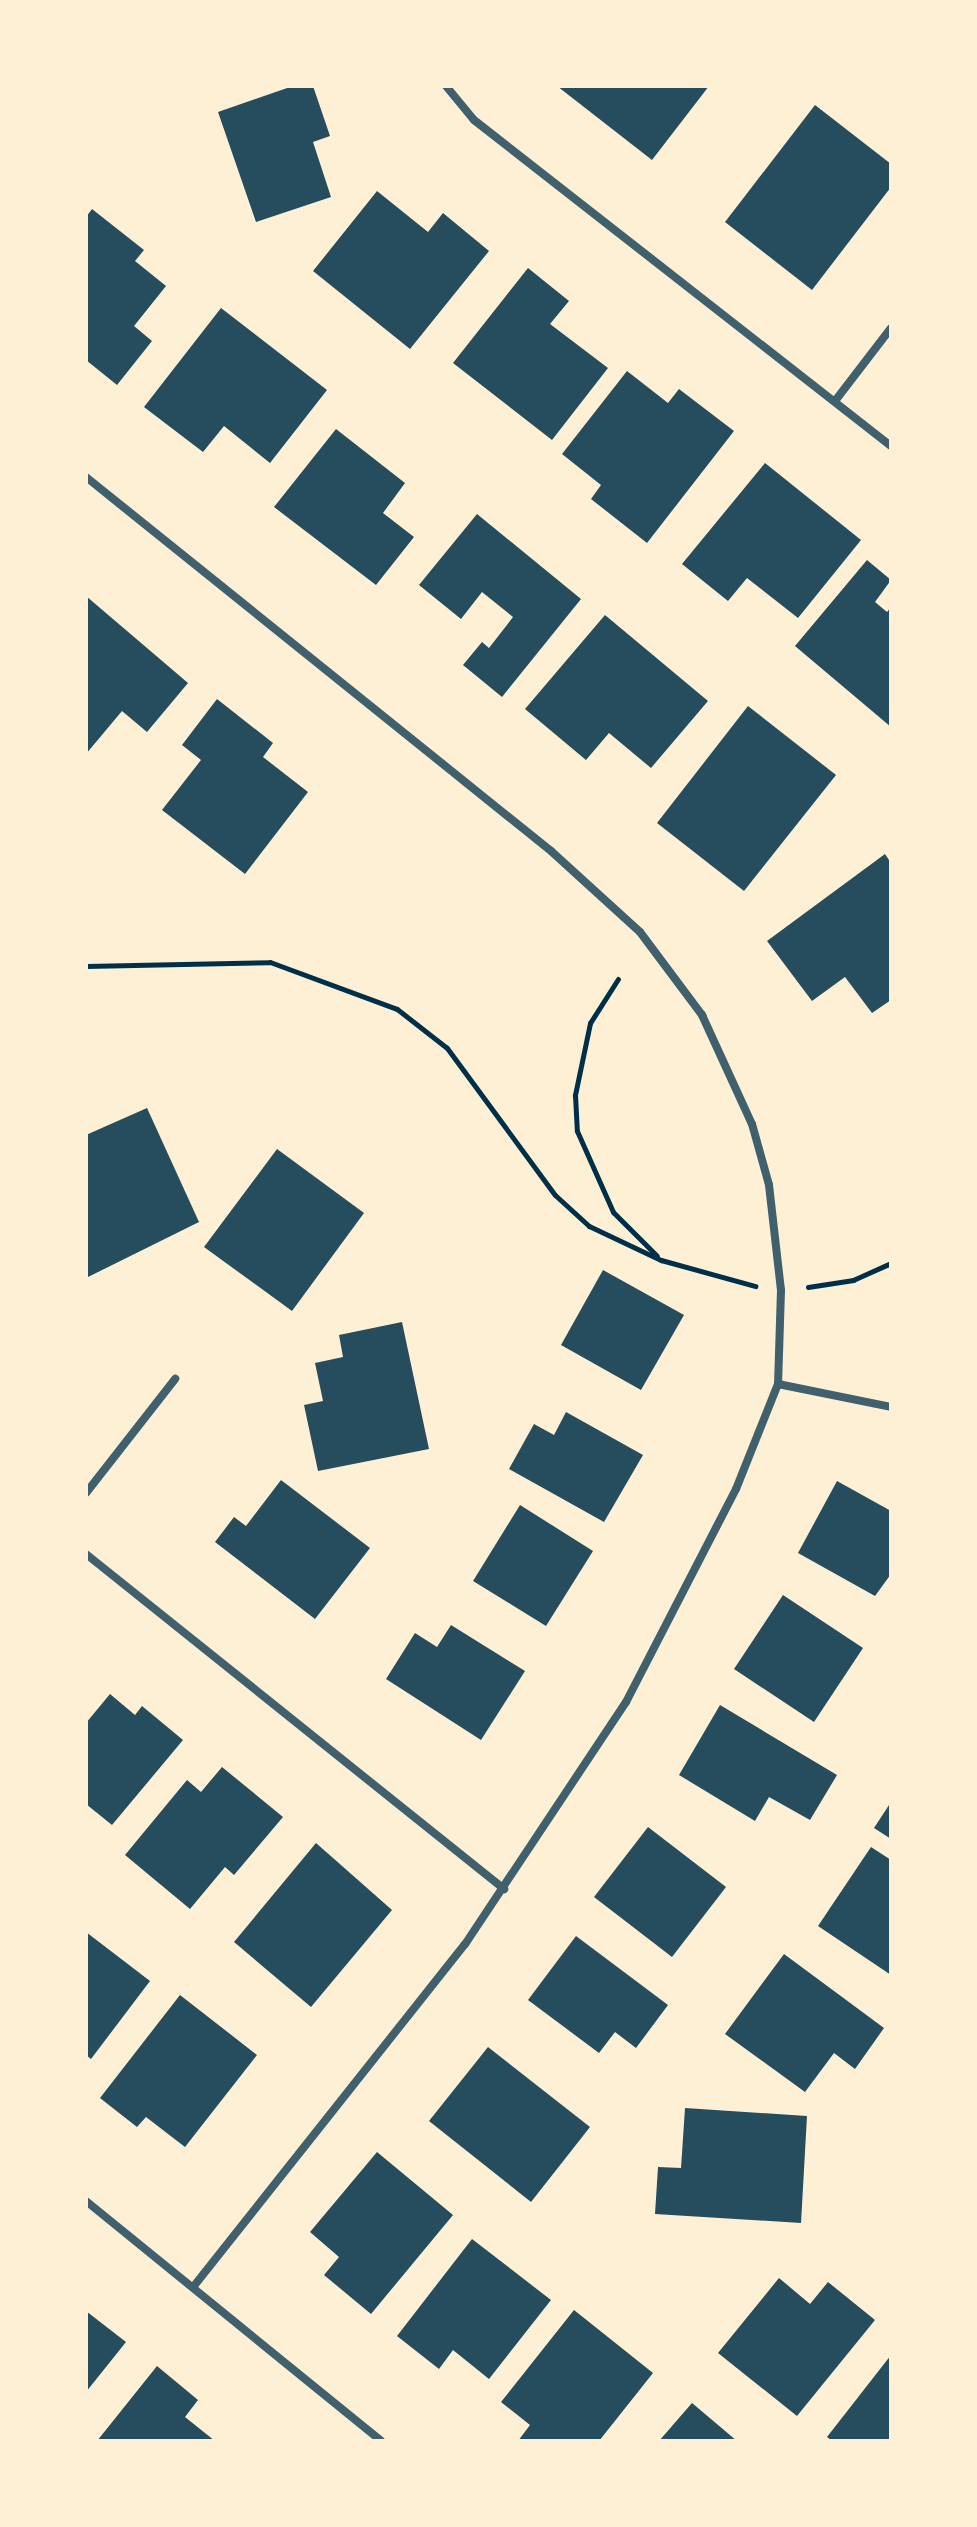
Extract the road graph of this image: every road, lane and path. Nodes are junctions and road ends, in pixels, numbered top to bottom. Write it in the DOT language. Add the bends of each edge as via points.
graph roads {
  1 [pos="446,86"];
  2 [pos="891,328"];
  3 [pos="835,401"];
  4 [pos="891,446"];
  5 [pos="86,477"];
  6 [pos="86,966"];
  7 [pos="618,979"];
  8 [pos="661,1260"];
  9 [pos="891,1263"];
  10 [pos="781,1290"];
  11 [pos="175,1379"];
  12 [pos="778,1384"];
  13 [pos="891,1407"];
  14 [pos="86,1493"];
  15 [pos="86,1554"];
  16 [pos="504,1889"];
  17 [pos="86,2201"];
  18 [pos="194,2286"];
  19 [pos="381,2441"];
  1 -- 3 [label="street" via="474,120"];
  2 -- 3 [label="street"];
  3 -- 4 [label="street"];
  5 -- 10 [label="street" via="551,851 640,932 702,1015 752,1124 769,1185"];
  6 -- 8 [label="path" via="270,962 397,1009 447,1048 555,1195 589,1226"];
  7 -- 8 [label="path" via="590,1023 575,1095 577,1131 613,1212"];
  8 -- 10 [label="path" via="723,1281"];
  9 -- 10 [label="path" via="853,1280"];
  10 -- 12 [label="street"];
  11 -- 14 [label="street"];
  12 -- 13 [label="street"];
  12 -- 16 [label="street" via="736,1489 626,1702"];
  15 -- 16 [label="street"];
  16 -- 18 [label="street"];
  17 -- 18 [label="street"];
  18 -- 19 [label="street"];
}
